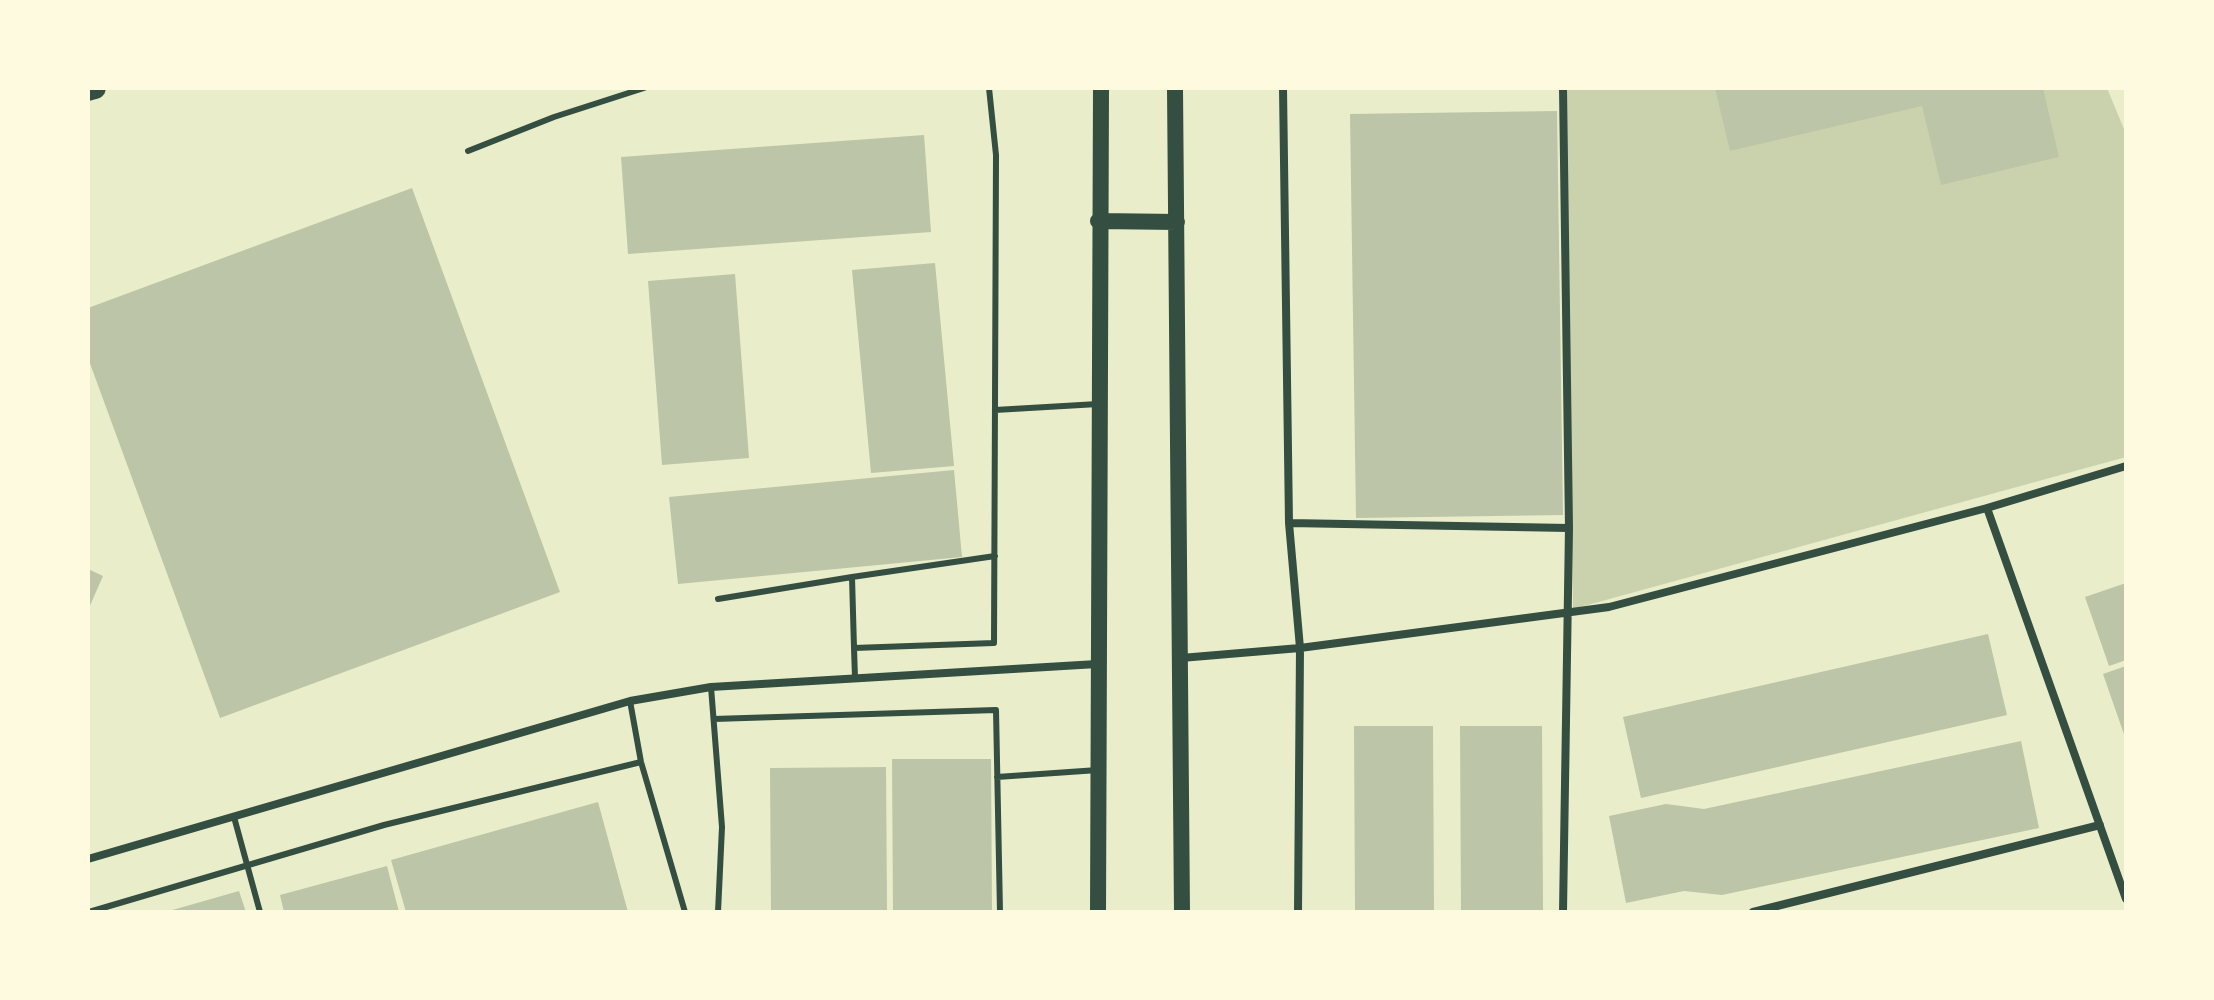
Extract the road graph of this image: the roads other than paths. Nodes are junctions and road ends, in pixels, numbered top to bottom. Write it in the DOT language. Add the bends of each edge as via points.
graph roads {
  1 [pos="95,88"];
  2 [pos="644,88"];
  3 [pos="989,88"];
  4 [pos="1101,88"];
  5 [pos="1175,88"];
  6 [pos="1283,88"];
  7 [pos="1563,88"];
  8 [pos="88,90"];
  9 [pos="468,151"];
  10 [pos="1098,221"];
  11 [pos="1177,222"];
  12 [pos="1098,404"];
  13 [pos="995,410"];
  14 [pos="2126,466"];
  15 [pos="1987,508"];
  16 [pos="1289,523"];
  17 [pos="1569,528"];
  18 [pos="995,556"];
  19 [pos="852,577"];
  20 [pos="718,599"];
  21 [pos="1566,615"];
  22 [pos="854,648"];
  23 [pos="1300,648"];
  24 [pos="1181,658"];
  25 [pos="1097,664"];
  26 [pos="855,678"];
  27 [pos="711,687"];
  28 [pos="630,701"];
  29 [pos="714,719"];
  30 [pos="641,762"];
  31 [pos="1098,770"];
  32 [pos="997,777"];
  33 [pos="234,817"];
  34 [pos="2100,825"];
  35 [pos="88,859"];
  36 [pos="247,863"];
  37 [pos="2126,899"];
  38 [pos="89,912"];
  39 [pos="260,912"];
  40 [pos="685,912"];
  41 [pos="718,912"];
  42 [pos="1000,912"];
  43 [pos="1098,912"];
  44 [pos="1182,912"];
  45 [pos="1298,912"];
  46 [pos="1563,912"];
  47 [pos="1753,912"];
  1 -- 8 [label="highway"];
  2 -- 9 [label="lane"];
  3 -- 13 [label="lane" via="996,155"];
  4 -- 10 [label="main road"];
  5 -- 11 [label="main road"];
  6 -- 16 [label="street"];
  7 -- 17 [label="street"];
  10 -- 11 [label="main road"];
  10 -- 12 [label="main road"];
  11 -- 24 [label="main road"];
  12 -- 13 [label="lane"];
  12 -- 25 [label="main road"];
  13 -- 18 [label="lane"];
  14 -- 15 [label="street"];
  15 -- 21 [label="street"];
  15 -- 34 [label="street"];
  16 -- 17 [label="street"];
  16 -- 23 [label="street"];
  17 -- 21 [label="street"];
  18 -- 19 [label="lane"];
  18 -- 22 [label="lane" via="994,643"];
  19 -- 20 [label="lane"];
  19 -- 22 [label="lane"];
  21 -- 23 [label="street"];
  21 -- 46 [label="street"];
  22 -- 26 [label="lane"];
  23 -- 24 [label="street"];
  23 -- 45 [label="street"];
  24 -- 44 [label="main road"];
  25 -- 26 [label="street"];
  25 -- 31 [label="main road"];
  26 -- 27 [label="street"];
  27 -- 28 [label="street"];
  27 -- 29 [label="lane"];
  28 -- 30 [label="lane"];
  28 -- 33 [label="street"];
  29 -- 32 [label="lane" via="996,710"];
  29 -- 41 [label="lane" via="722,827"];
  30 -- 36 [label="lane"];
  30 -- 40 [label="lane"];
  31 -- 32 [label="lane"];
  31 -- 43 [label="main road"];
  32 -- 42 [label="lane"];
  33 -- 35 [label="street"];
  33 -- 36 [label="lane"];
  34 -- 37 [label="street"];
  34 -- 47 [label="street"];
  36 -- 38 [label="lane"];
  36 -- 39 [label="lane"];
}
